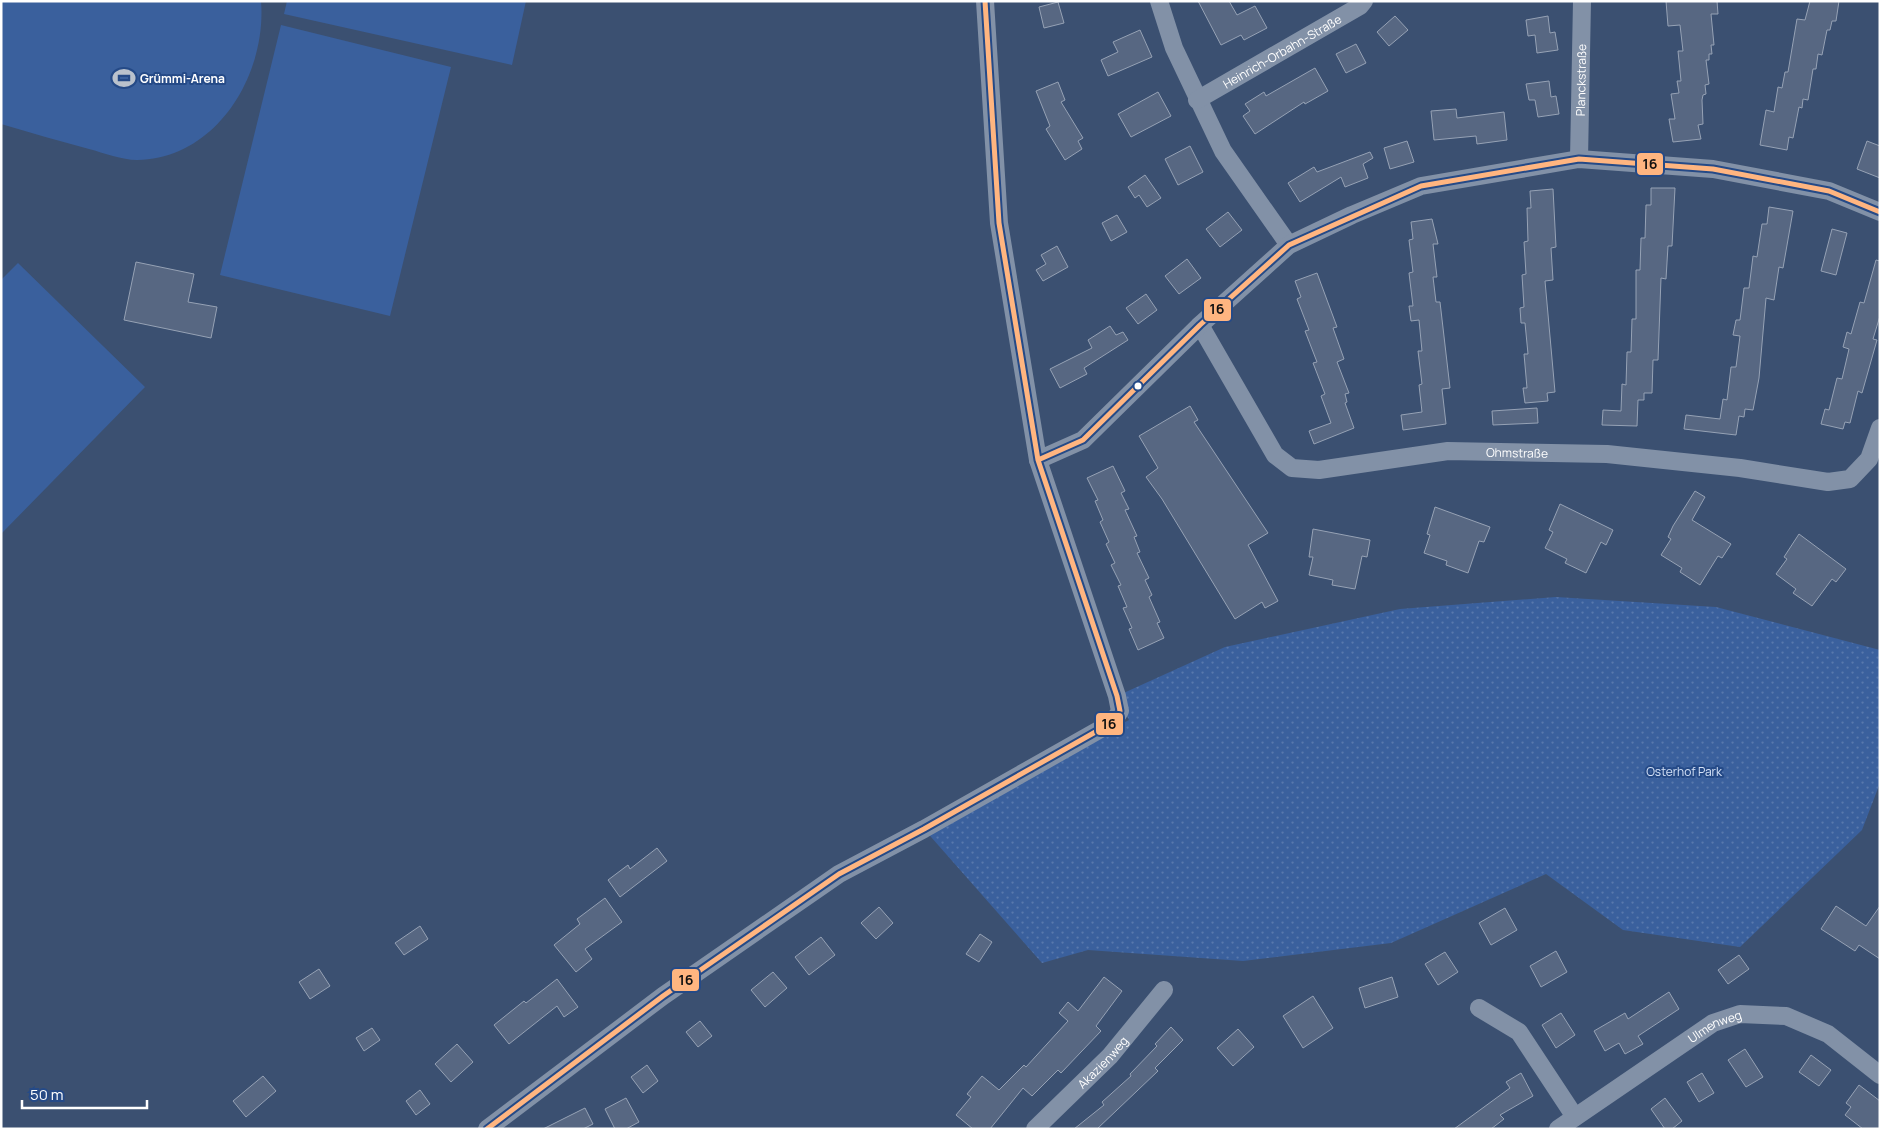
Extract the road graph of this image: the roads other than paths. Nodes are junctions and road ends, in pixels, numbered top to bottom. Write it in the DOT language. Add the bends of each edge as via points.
graph roads {
  1 [pos="985,1"];
  2 [pos="1159,1"];
  3 [pos="1364,1"];
  4 [pos="1582,1"];
  5 [pos="1197,100"];
  6 [pos="1580,158"];
  7 [pos="1880,212"];
  8 [pos="1289,245"];
  9 [pos="1200,325"];
  10 [pos="1880,428"];
  11 [pos="1038,460"];
  12 [pos="1164,990"];
  13 [pos="1479,1008"];
  14 [pos="1880,1075"];
  15 [pos="1575,1117"];
  16 [pos="486,1129"];
  17 [pos="1035,1129"];
  18 [pos="1558,1129"];
  1 -- 11 [label="street" via="999,222"];
  2 -- 5 [label="street" via="1174,48"];
  3 -- 5 [label="street, Heinrich-Orbahn-Straße"];
  4 -- 6 [label="street, Planckstraße"];
  5 -- 8 [label="street" via="1223,151"];
  6 -- 7 [label="street" via="1713,169 1829,191"];
  6 -- 8 [label="street" via="1421,186"];
  8 -- 9 [label="street"];
  9 -- 10 [label="street, Ohmstraße" via="1275,455 1292,468 1319,470 1448,451 1598,454 1740,468 1828,482 1850,479 1863,466 1869,459"];
  9 -- 11 [label="street" via="1084,440"];
  11 -- 16 [label="street" via="1117,696 1120,711 1113,722 839,874 663,996"];
  12 -- 17 [label="street, Akazienweg" via="1110,1056"];
  13 -- 15 [label="street" via="1519,1032"];
  14 -- 15 [label="street, Ulmenweg" via="1828,1034 1786,1016 1740,1014 1713,1023"];
  15 -- 18 [label="street, Ulmenweg"];
}
